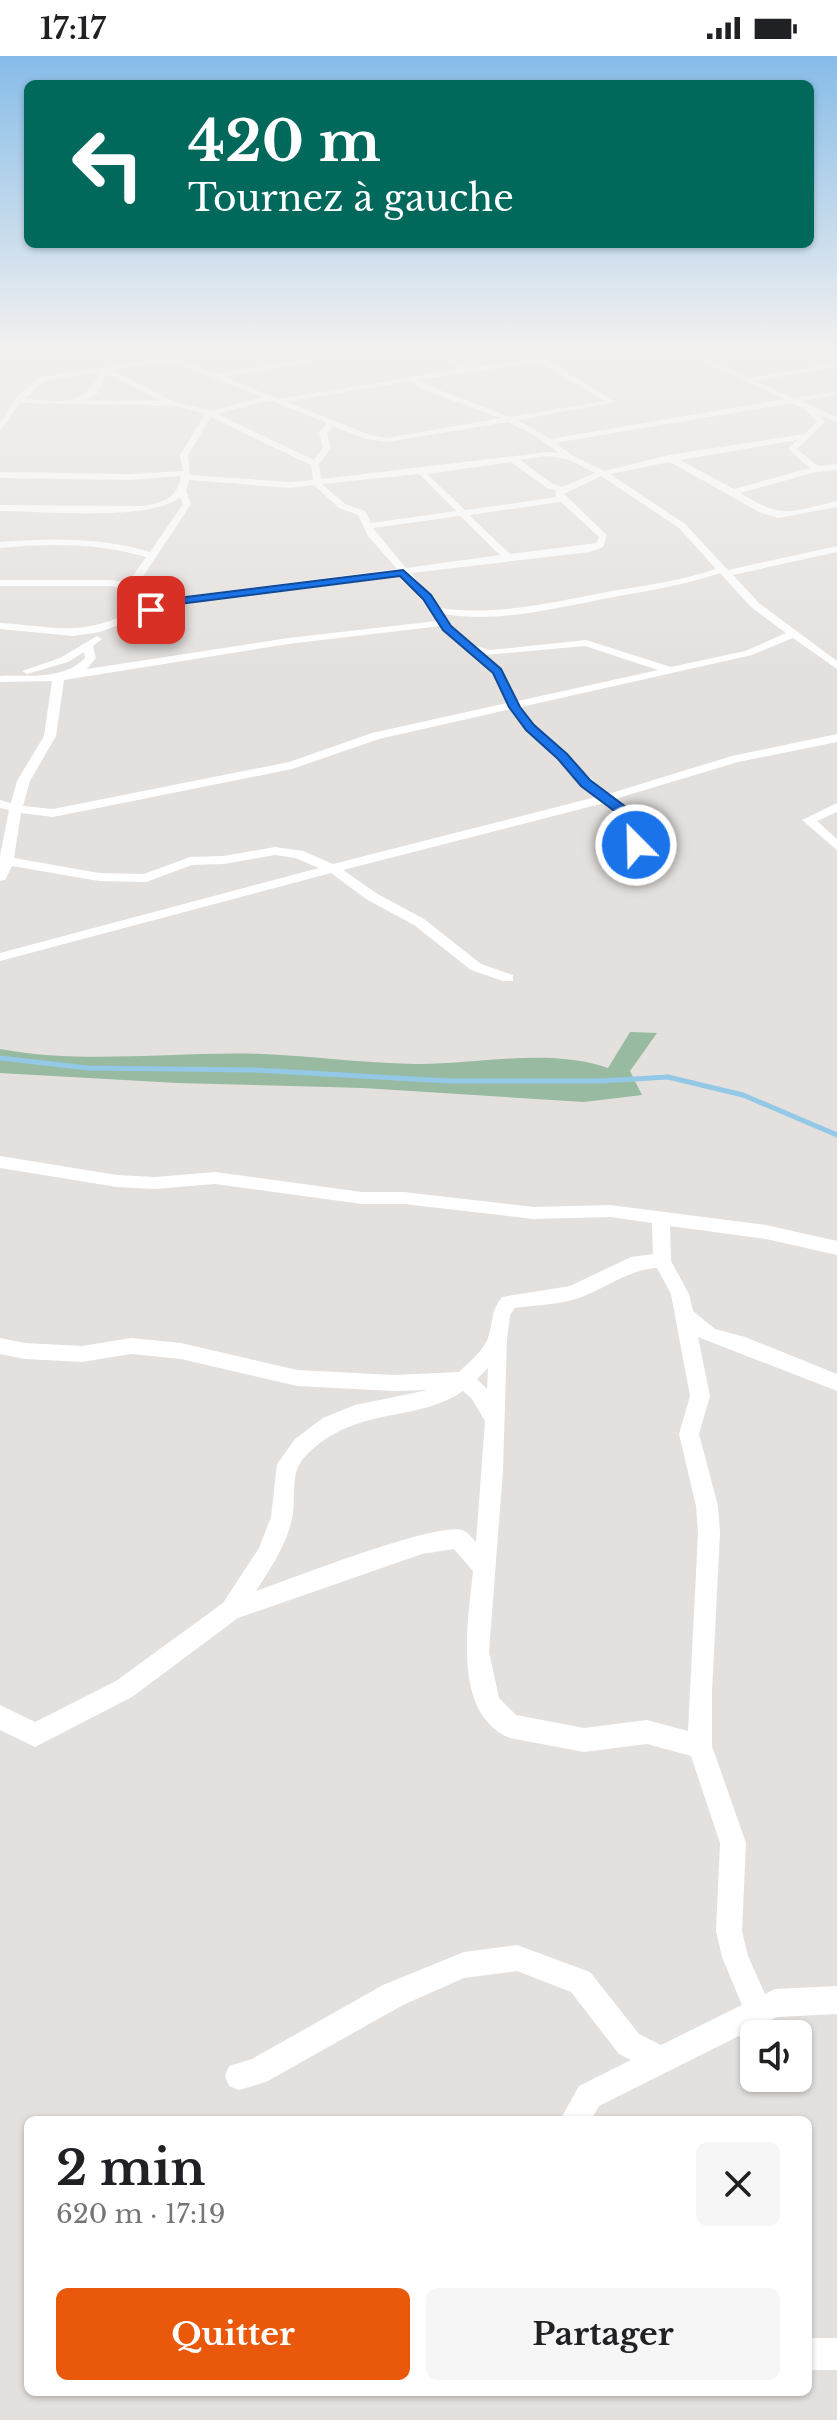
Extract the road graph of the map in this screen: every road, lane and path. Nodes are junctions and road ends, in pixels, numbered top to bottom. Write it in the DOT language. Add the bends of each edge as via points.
graph roads {
  1 [pos="184,457"];
  2 [pos="301,457"];
  3 [pos="320,457"];
  4 [pos="524,457"];
  5 [pos="570,457"];
  6 [pos="673,457"];
  7 [pos="802,457"];
  8 [pos="669,458"];
  9 [pos="513,459"];
  10 [pos="315,464"];
  11 [pos="837,467"];
  12 [pos="816,469"];
  13 [pos="421,472"];
  14 [pos="602,473"];
  15 [pos="0,475"];
  16 [pos="186,475"];
  17 [pos="317,483"];
  18 [pos="182,491"];
  19 [pos="733,492"];
  20 [pos="563,494"];
  21 [pos="837,504"];
  22 [pos="0,508"];
  23 [pos="462,513"];
  24 [pos="368,526"];
  25 [pos="0,545"];
  26 [pos="837,549"];
  27 [pos="152,556"];
  28 [pos="507,557"];
  29 [pos="726,571"];
  30 [pos="403,573"];
  31 [pos="0,583"];
  32 [pos="131,587"];
  33 [pos="161,604"];
  34 [pos="127,606"];
  35 [pos="435,610"];
  36 [pos="122,620"];
  37 [pos="444,623"];
  38 [pos="0,626"];
  39 [pos="111,626"];
  40 [pos="796,633"];
  41 [pos="88,647"];
  42 [pos="466,647"];
  43 [pos="836,665"];
  44 [pos="669,670"];
  45 [pos="0,677"];
  46 [pos="59,677"];
  47 [pos="515,707"];
  48 [pos="837,738"];
  49 [pos="607,796"];
  50 [pos="0,804"];
  51 [pos="837,807"];
  52 [pos="18,809"];
  53 [pos="636,845"];
  54 [pos="837,846"];
  55 [pos="4,861"];
  56 [pos="335,870"];
  57 [pos="0,877"];
  58 [pos="0,957"];
  59 [pos="508,978"];
  60 [pos="0,1162"];
  61 [pos="661,1218"];
  62 [pos="837,1248"];
  63 [pos="662,1261"];
  64 [pos="684,1315"];
  65 [pos="499,1335"];
  66 [pos="0,1346"];
  67 [pos="464,1380"];
  68 [pos="837,1383"];
  69 [pos="495,1419"];
  70 [pos="484,1568"];
  71 [pos="231,1610"];
  72 [pos="0,1717"];
  73 [pos="700,1746"];
  74 [pos="837,2000"];
  75 [pos="759,2013"];
  76 [pos="659,2059"];
  77 [pos="239,2076"];
  78 [pos="576,2116"];
  79 [pos="812,2354"];
  80 [pos="837,2354"];
  1 -- 16 [label="street"];
  2 -- 10 [label="street"];
  3 -- 10 [label="street"];
  4 -- 9 [label="street"];
  5 -- 14 [label="street"];
  6 -- 8 [label="street"];
  7 -- 12 [label="street"];
  8 -- 14 [label="street"];
  8 -- 19 [label="street"];
  9 -- 13 [label="street"];
  9 -- 20 [label="street"];
  10 -- 17 [label="street"];
  11 -- 12 [label="street"];
  12 -- 19 [label="street"];
  13 -- 17 [label="street"];
  13 -- 23 [label="street"];
  14 -- 20 [label="street"];
  14 -- 29 [label="street" via="682,526"];
  15 -- 16 [label="street"];
  16 -- 17 [label="street"];
  16 -- 18 [label="street"];
  17 -- 24 [label="street" via="337,503 362,513"];
  18 -- 22 [label="street" via="168,503 144,509"];
  18 -- 27 [label="street" via="187,504"];
  19 -- 21 [label="street" via="781,516"];
  20 -- 23 [label="street"];
  20 -- 28 [label="street" via="604,537 600,545"];
  23 -- 24 [label="street"];
  23 -- 28 [label="street"];
  24 -- 30 [label="street"];
  25 -- 27 [label="street" via="75,542"];
  26 -- 29 [label="street"];
  27 -- 32 [label="street"];
  28 -- 30 [label="street"];
  29 -- 35 [label="street" via="530,610"];
  29 -- 40 [label="street" via="755,605"];
  30 -- 33 [label="street"];
  30 -- 35 [label="street"];
  31 -- 32 [label="street"];
  32 -- 34 [label="street"];
  33 -- 34 [label="street"];
  33 -- 36 [label="street"];
  34 -- 36 [label="street"];
  35 -- 37 [label="street"];
  36 -- 39 [label="street"];
  37 -- 42 [label="street"];
  37 -- 46 [label="street"];
  38 -- 39 [label="street" via="54,633"];
  39 -- 41 [label="street"];
  40 -- 43 [label="street"];
  40 -- 44 [label="street" via="748,653"];
  41 -- 45 [label="street" via="39,669"];
  41 -- 46 [label="street" via="91,658 79,671"];
  42 -- 44 [label="street" via="490,653 586,643"];
  42 -- 47 [label="street" via="497,671"];
  44 -- 47 [label="street"];
  45 -- 46 [label="street"];
  46 -- 52 [label="street" via="48,743 20,788"];
  47 -- 49 [label="street" via="586,783"];
  47 -- 52 [label="street" via="376,736 292,765 53,813"];
  48 -- 49 [label="street" via="736,759"];
  49 -- 53 [label="street" via="638,825"];
  49 -- 56 [label="street"];
  50 -- 52 [label="street"];
  51 -- 54 [label="street" via="808,820"];
  52 -- 55 [label="street"];
  55 -- 56 [label="street" via="99,877 146,878 190,861 275,851 298,854"];
  55 -- 57 [label="street"];
  56 -- 58 [label="street"];
  56 -- 59 [label="street" via="419,922 476,967"];
  60 -- 61 [label="street" via="117,1181 215,1178 362,1198"];
  61 -- 62 [label="street"];
  61 -- 63 [label="street"];
  63 -- 64 [label="street" via="680,1294"];
  63 -- 65 [label="street" via="637,1262 572,1293 509,1302 501,1313"];
  64 -- 68 [label="street" via="709,1335"];
  64 -- 73 [label="street" via="700,1396 689,1434 709,1533"];
  65 -- 67 [label="street"];
  65 -- 69 [label="street"];
  66 -- 67 [label="street" via="82,1354 131,1346 181,1351 297,1378"];
  67 -- 69 [label="street"];
  67 -- 71 [label="street" via="442,1395 362,1411 330,1424 302,1445 287,1464 282,1517 268,1553"];
  69 -- 70 [label="street"];
  70 -- 71 [label="street" via="459,1539 422,1544"];
  70 -- 73 [label="street" via="477,1652 488,1704 510,1726 584,1740 647,1732"];
  71 -- 72 [label="street" via="124,1689 35,1735"];
  73 -- 75 [label="street" via="733,1843 729,1931"];
  74 -- 75 [label="street" via="775,2003"];
  75 -- 76 [label="street"];
  76 -- 77 [label="street" via="629,2044 580,1982 517,1958 464,1965 393,1995 256,2072"];
  76 -- 78 [label="street" via="589,2096"];
  79 -- 80 [label="street"];
}
